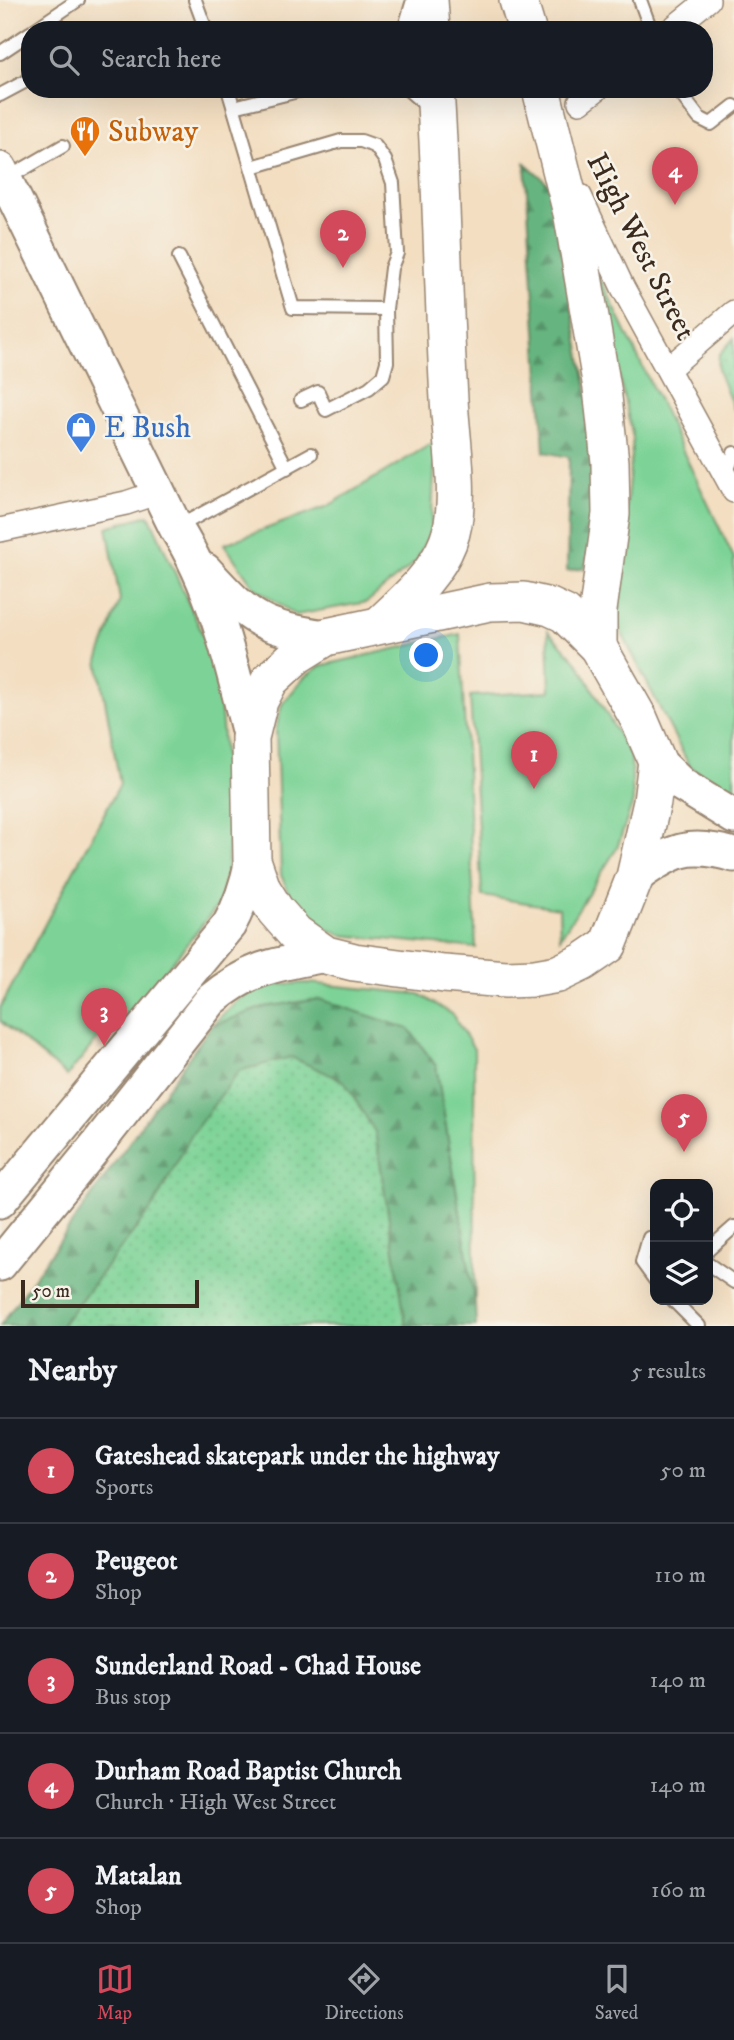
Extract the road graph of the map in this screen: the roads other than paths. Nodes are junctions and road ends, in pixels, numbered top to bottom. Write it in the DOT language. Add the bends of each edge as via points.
graph roads {
  1 [pos="78,0"];
  2 [pos="195,0"];
  3 [pos="413,0"];
  4 [pos="429,0"];
  5 [pos="518,0"];
  6 [pos="640,0"];
  7 [pos="708,0"];
  8 [pos="47,21"];
  9 [pos="203,21"];
  10 [pos="407,21"];
  11 [pos="430,21"];
  12 [pos="524,21"];
  13 [pos="648,21"];
  14 [pos="682,21"];
  15 [pos="21,39"];
  16 [pos="0,53"];
  17 [pos="21,84"];
  18 [pos="0,95"];
  19 [pos="231,98"];
  20 [pos="270,98"];
  21 [pos="543,98"];
  22 [pos="684,98"];
  23 [pos="436,102"];
  24 [pos="734,106"];
  25 [pos="234,107"];
  26 [pos="554,139"];
  27 [pos="63,146"];
  28 [pos="252,167"];
  29 [pos="3,174"];
  30 [pos="179,257"];
  31 [pos="386,309"];
  32 [pos="733,317"];
  33 [pos="669,368"];
  34 [pos="300,400"];
  35 [pos="311,454"];
  36 [pos="287,468"];
  37 [pos="731,473"];
  38 [pos="159,492"];
  39 [pos="176,528"];
  40 [pos="0,530"];
  41 [pos="196,561"];
  42 [pos="381,624"];
  43 [pos="326,636"];
  44 [pos="598,647"];
  45 [pos="250,738"];
  46 [pos="657,761"];
  47 [pos="734,817"];
  48 [pos="734,855"];
  49 [pos="252,860"];
  50 [pos="635,877"];
  51 [pos="326,955"];
  52 [pos="0,1201"];
  53 [pos="734,1227"];
  54 [pos="650,1238"];
  55 [pos="713,1246"];
  56 [pos="0,1264"];
  57 [pos="713,1267"];
  58 [pos="650,1273"];
  59 [pos="734,1282"];
  60 [pos="678,1305"];
  61 [pos="699,1326"];
  1 -- 8 [label="lane"];
  2 -- 9 [label="lane"];
  3 -- 10 [label="lane"];
  4 -- 11 [label="main road"];
  5 -- 12 [label="main road"];
  6 -- 13 [label="lane"];
  7 -- 14 [label="street"];
  15 -- 16 [label="lane"];
  17 -- 18 [label="lane"];
  19 -- 25 [label="lane"];
  20 -- 25 [label="lane"];
  21 -- 26 [label="main road"];
  22 -- 24 [label="lane" via="699,118 711,124"];
  23 -- 42 [label="main road" via="456,510 441,559"];
  25 -- 28 [label="lane"];
  26 -- 33 [label="street, High West Street" via="623,288"];
  26 -- 44 [label="main road" via="573,217 610,461 611,514 598,610"];
  27 -- 29 [label="lane"];
  28 -- 31 [label="lane" via="293,308"];
  28 -- 31 [label="lane" via="341,141 375,146 393,183 397,253"];
  29 -- 38 [label="main road"];
  30 -- 36 [label="lane"];
  31 -- 34 [label="lane" via="383,376 326,410 318,392"];
  32 -- 33 [label="street"];
  33 -- 37 [label="street, High West Street"];
  35 -- 36 [label="lane"];
  36 -- 39 [label="lane"];
  38 -- 39 [label="main road"];
  38 -- 40 [label="street"];
  39 -- 41 [label="main road"];
  41 -- 43 [label="main road" via="241,609 262,622 286,631"];
  41 -- 45 [label="main road" via="227,648"];
  42 -- 43 [label="main road"];
  42 -- 44 [label="main road" via="490,602 524,601 565,614"];
  43 -- 45 [label="main road" via="270,680 259,701"];
  44 -- 46 [label="main road"];
  45 -- 49 [label="main road"];
  46 -- 47 [label="main road" via="682,785"];
  46 -- 50 [label="main road"];
  48 -- 50 [label="main road" via="691,848 657,861"];
  49 -- 51 [label="main road" via="275,910 295,933"];
  49 -- 52 [label="main road" via="247,887 229,925"];
  50 -- 51 [label="main road" via="607,945 558,974 506,979"];
  51 -- 56 [label="main road" via="251,973 211,1000"];
  53 -- 55 [label="lane"];
  54 -- 58 [label="lane" via="642,1262"];
  57 -- 59 [label="lane"];
  60 -- 61 [label="lane"];
}
